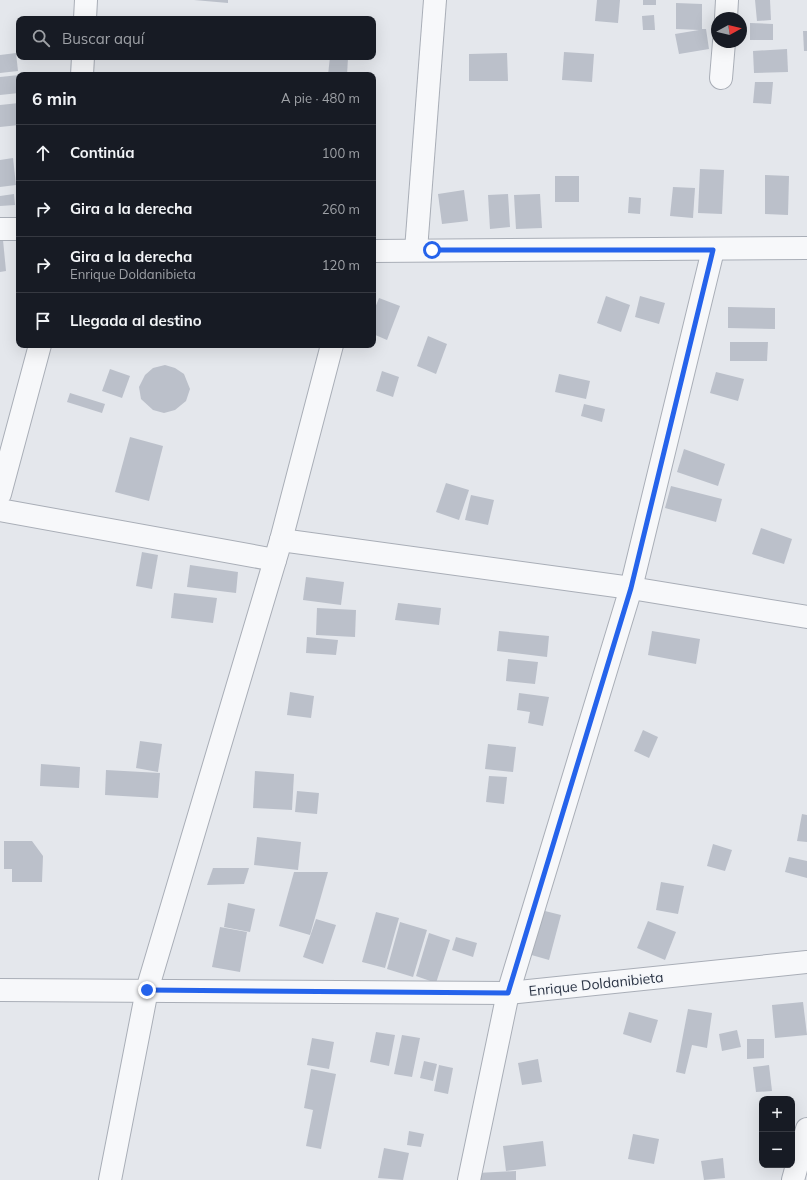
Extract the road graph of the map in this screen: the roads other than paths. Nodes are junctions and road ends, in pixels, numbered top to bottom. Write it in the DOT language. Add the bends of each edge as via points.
graph roads {
  1 [pos="86,0"];
  2 [pos="435,0"];
  3 [pos="727,0"];
  4 [pos="726,12"];
  5 [pos="85,16"];
  6 [pos="724,48"];
  7 [pos="83,60"];
  8 [pos="82,72"];
  9 [pos="722,78"];
  10 [pos="0,229"];
  11 [pos="16,229"];
  12 [pos="807,248"];
  13 [pos="416,250"];
  14 [pos="713,250"];
  15 [pos="376,251"];
  16 [pos="39,348"];
  17 [pos="331,348"];
  18 [pos="0,494"];
  19 [pos="0,510"];
  20 [pos="281,540"];
  21 [pos="275,560"];
  22 [pos="631,588"];
  23 [pos="807,617"];
  24 [pos="807,962"];
  25 [pos="0,990"];
  26 [pos="147,990"];
  27 [pos="508,993"];
  28 [pos="807,1129"];
  29 [pos="110,1180"];
  30 [pos="469,1180"];
  31 [pos="793,1180"];
  1 -- 5 [label="street"];
  2 -- 13 [label="street"];
  3 -- 4 [label="street"];
  6 -- 9 [label="street"];
  7 -- 8 [label="street"];
  10 -- 11 [label="street"];
  12 -- 14 [label="street"];
  13 -- 14 [label="street"];
  13 -- 15 [label="street"];
  14 -- 22 [label="street"];
  16 -- 18 [label="street"];
  17 -- 20 [label="street"];
  19 -- 21 [label="street"];
  20 -- 21 [label="street"];
  20 -- 22 [label="street"];
  21 -- 26 [label="street"];
  22 -- 23 [label="street"];
  22 -- 27 [label="street"];
  24 -- 27 [label="street, Enrique Doldanibieta"];
  25 -- 26 [label="street, Enrique Doldanibieta"];
  26 -- 27 [label="street, Enrique Doldanibieta"];
  26 -- 29 [label="street"];
  27 -- 30 [label="street"];
  28 -- 31 [label="street"];
}
